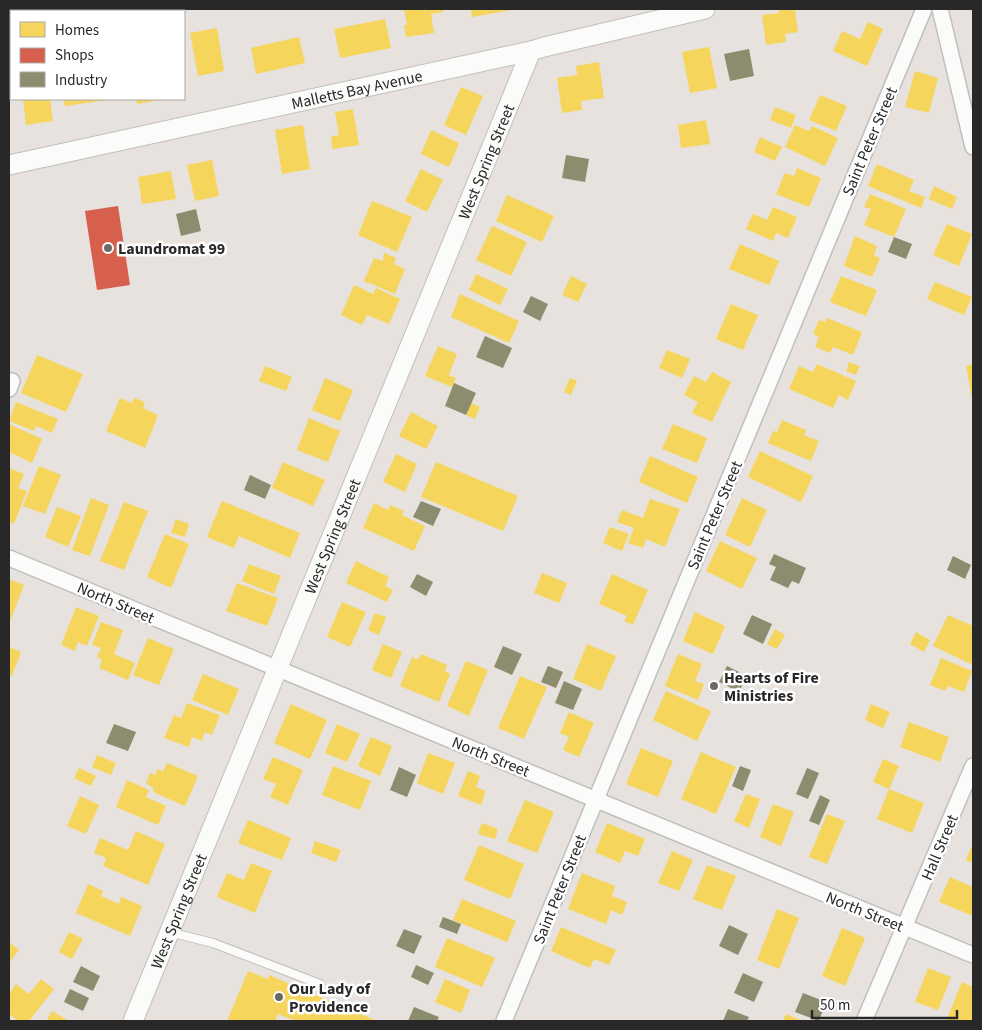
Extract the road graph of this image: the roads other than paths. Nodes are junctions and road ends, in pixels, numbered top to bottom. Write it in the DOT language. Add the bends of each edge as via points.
graph roads {
  1 [pos="705,9"];
  2 [pos="924,9"];
  3 [pos="940,9"];
  4 [pos="531,52"];
  5 [pos="973,147"];
  6 [pos="9,165"];
  7 [pos="9,558"];
  8 [pos="277,669"];
  9 [pos="973,766"];
  10 [pos="596,800"];
  11 [pos="905,927"];
  12 [pos="169,932"];
  13 [pos="973,955"];
  14 [pos="320,984"];
  15 [pos="133,1021"];
  16 [pos="504,1021"];
  17 [pos="864,1021"];
  1 -- 4 [label="street, Malletts Bay Avenue" via="544,46"];
  2 -- 10 [label="street, Saint Peter Street"];
  3 -- 5 [label="street"];
  4 -- 6 [label="street, Malletts Bay Avenue"];
  4 -- 8 [label="street, West Spring Street"];
  7 -- 8 [label="street, North Street"];
  8 -- 10 [label="street, North Street"];
  8 -- 12 [label="street, West Spring Street"];
  9 -- 11 [label="street, Hall Street"];
  10 -- 11 [label="street, North Street"];
  10 -- 16 [label="street, Saint Peter Street"];
  11 -- 13 [label="street, North Street"];
  11 -- 17 [label="street, Hall Street"];
  12 -- 14 [label="lane" via="212,943"];
  12 -- 15 [label="street, West Spring Street"];
}
